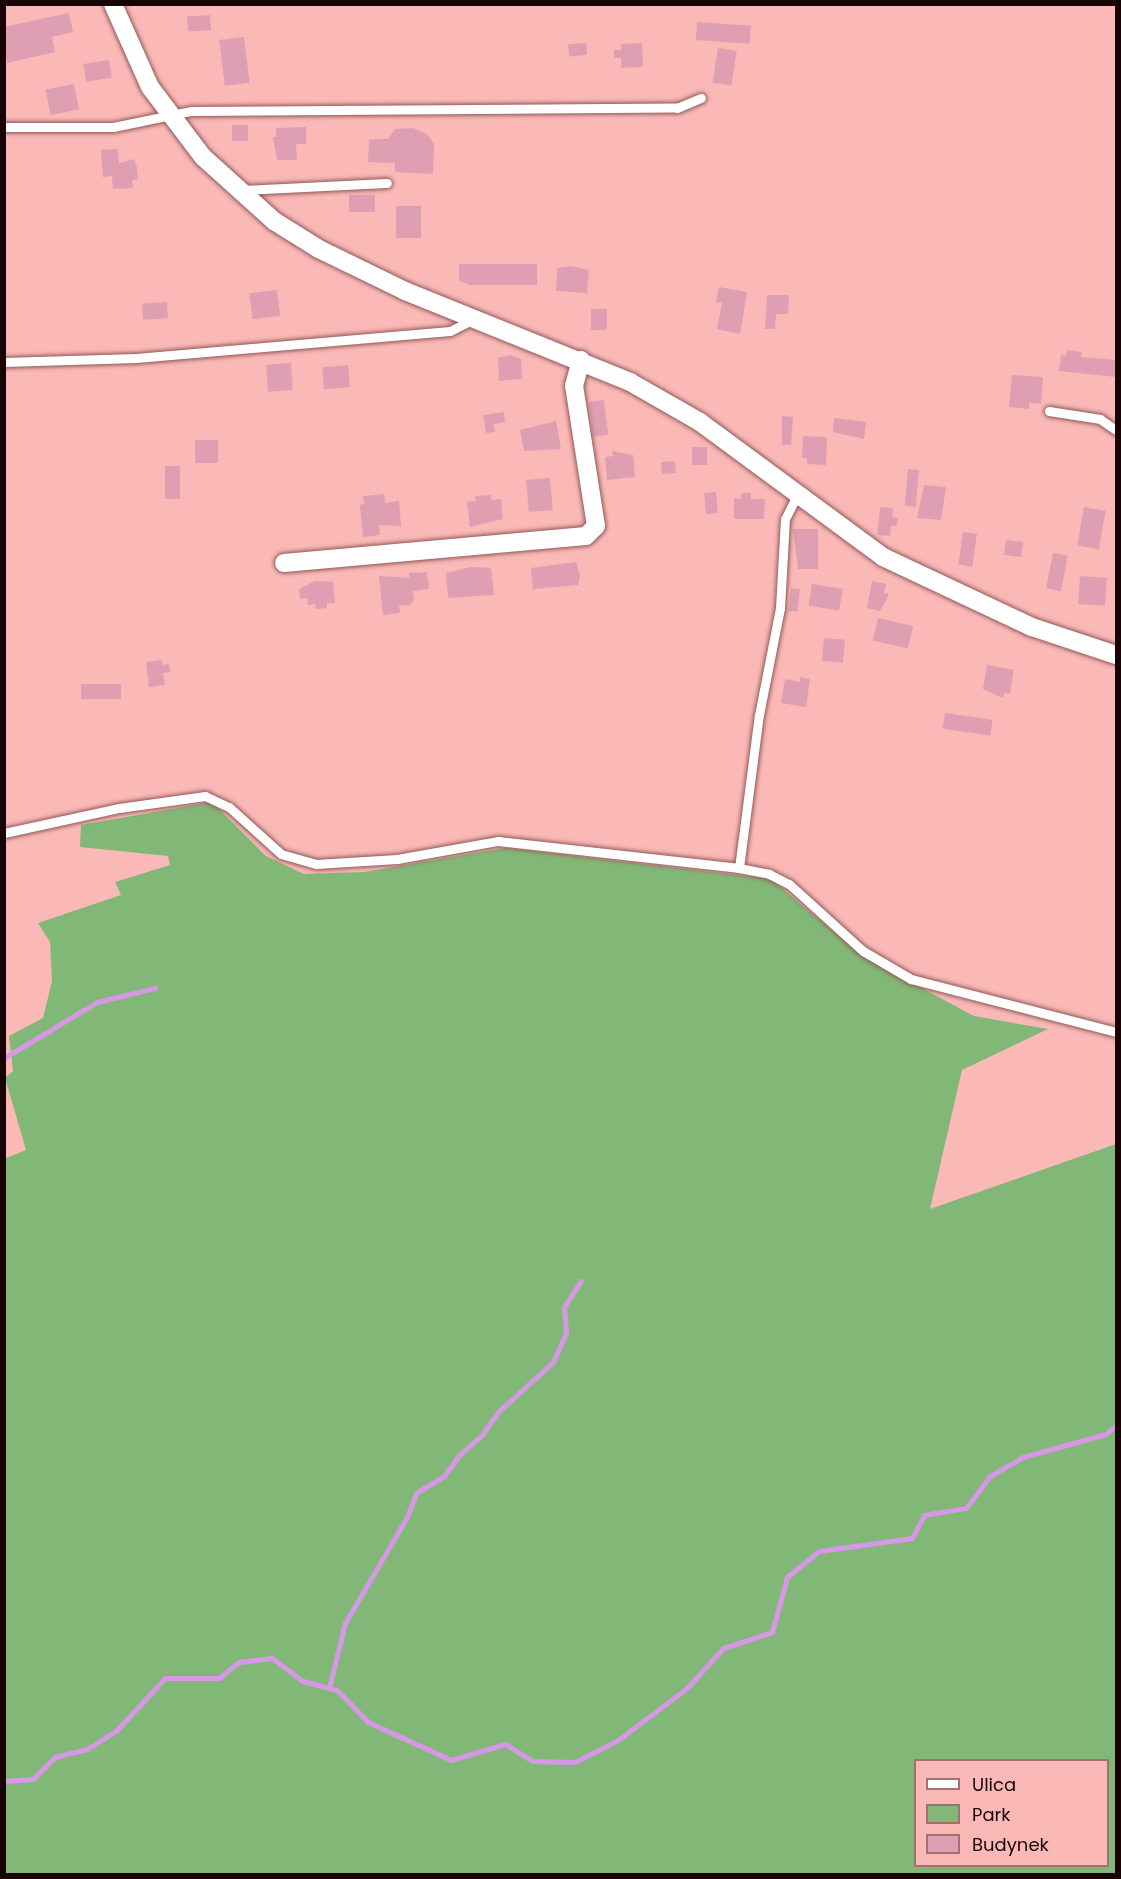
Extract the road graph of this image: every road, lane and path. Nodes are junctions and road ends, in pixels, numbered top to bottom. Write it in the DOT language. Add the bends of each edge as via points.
graph roads {
  1 [pos="113,4"];
  2 [pos="701,98"];
  3 [pos="171,118"];
  4 [pos="4,127"];
  5 [pos="387,183"];
  6 [pos="236,190"];
  7 [pos="476,318"];
  8 [pos="581,360"];
  9 [pos="4,362"];
  10 [pos="1049,411"];
  11 [pos="1116,430"];
  12 [pos="798,494"];
  13 [pos="284,563"];
  14 [pos="1116,655"];
  15 [pos="4,833"];
  16 [pos="739,868"];
  17 [pos="1116,1032"];
  1 -- 3 [label="street" via="150,87"];
  2 -- 3 [label="lane" via="677,108 191,111"];
  3 -- 4 [label="lane" via="113,127"];
  3 -- 6 [label="street"];
  5 -- 6 [label="lane"];
  6 -- 7 [label="street" via="319,249"];
  7 -- 8 [label="street"];
  7 -- 9 [label="lane" via="450,331 136,358"];
  8 -- 12 [label="street" via="700,422"];
  8 -- 13 [label="street" via="574,387 596,526 586,536"];
  10 -- 11 [label="lane" via="1100,419"];
  12 -- 14 [label="street" via="847,533 920,576 1032,627"];
  12 -- 16 [label="lane" via="786,519 780,608 759,715"];
  15 -- 16 [label="lane" via="119,808 205,796 229,807 281,855 316,864 397,859 498,842"];
  16 -- 17 [label="lane" via="769,874 789,884 863,951 911,980"];
}
